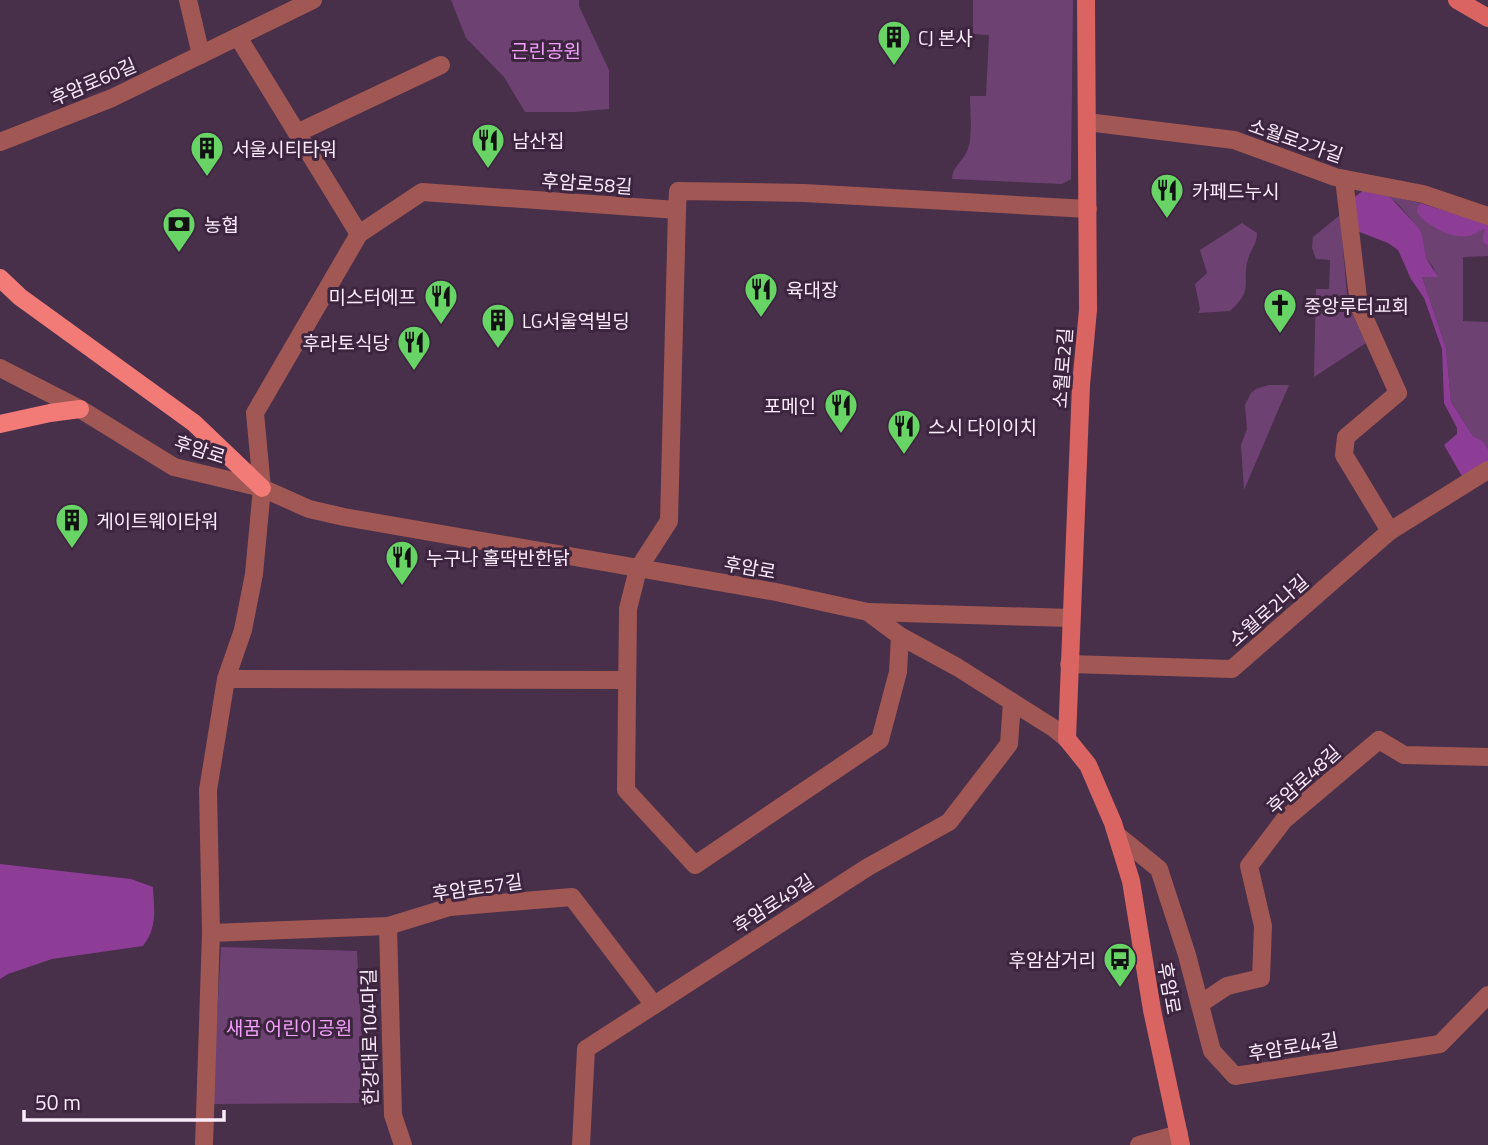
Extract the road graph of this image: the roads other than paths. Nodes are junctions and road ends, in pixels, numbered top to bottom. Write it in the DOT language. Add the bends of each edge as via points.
graph roads {
  1 [pos="188,0"];
  2 [pos="313,0"];
  3 [pos="1086,0"];
  4 [pos="1457,0"];
  5 [pos="1488,18"];
  6 [pos="238,37"];
  7 [pos="201,55"];
  8 [pos="441,65"];
  9 [pos="1087,122"];
  10 [pos="297,133"];
  11 [pos="0,142"];
  12 [pos="1344,179"];
  13 [pos="1088,209"];
  14 [pos="677,210"];
  15 [pos="1488,216"];
  16 [pos="359,234"];
  17 [pos="0,278"];
  18 [pos="0,368"];
  19 [pos="80,410"];
  20 [pos="0,424"];
  21 [pos="1488,470"];
  22 [pos="262,488"];
  23 [pos="1390,531"];
  24 [pos="638,569"];
  25 [pos="867,612"];
  26 [pos="1071,618"];
  27 [pos="900,636"];
  28 [pos="1069,664"];
  29 [pos="226,679"];
  30 [pos="627,680"];
  31 [pos="1012,702"];
  32 [pos="1067,739"];
  33 [pos="1488,757"];
  34 [pos="1117,835"];
  35 [pos="388,926"];
  36 [pos="211,933"];
  37 [pos="1488,995"];
  38 [pos="1200,1004"];
  39 [pos="654,1005"];
  40 [pos="1180,1139"];
  41 [pos="204,1145"];
  42 [pos="404,1145"];
  43 [pos="581,1145"];
  44 [pos="1139,1145"];
  1 -- 7 [label="street"];
  2 -- 6 [label="street, 후암로60길"];
  3 -- 9 [label="main road, 소월로2길"];
  4 -- 5 [label="main road"];
  6 -- 7 [label="street, 후암로60길"];
  6 -- 10 [label="street"];
  7 -- 11 [label="street, 후암로60길" via="112,98"];
  8 -- 10 [label="street"];
  9 -- 12 [label="street, 소월로2가길" via="1234,141"];
  9 -- 13 [label="main road, 소월로2길"];
  10 -- 16 [label="street"];
  12 -- 15 [label="street, 소월로2가길" via="1423,194"];
  12 -- 23 [label="street" via="1359,306 1398,393 1346,437 1344,455"];
  13 -- 14 [label="street" via="804,193 678,191"];
  13 -- 26 [label="main road, 소월로2길" via="1088,310"];
  14 -- 16 [label="street, 후암로58길" via="422,192"];
  14 -- 24 [label="street" via="669,522"];
  16 -- 22 [label="street, 후암로58길" via="255,413"];
  17 -- 22 [label="main road" via="194,423"];
  18 -- 19 [label="street, 후암로"];
  19 -- 20 [label="main road"];
  19 -- 22 [label="street, 후암로" via="174,467"];
  21 -- 23 [label="street, 소월로2나길"];
  22 -- 24 [label="street, 후암로" via="309,509 344,517"];
  22 -- 29 [label="street" via="254,574 243,629"];
  23 -- 28 [label="street, 소월로2나길" via="1232,669"];
  24 -- 25 [label="street, 후암로"];
  24 -- 30 [label="street" via="628,609"];
  25 -- 26 [label="street"];
  25 -- 27 [label="street, 후암로"];
  26 -- 28 [label="main road, 소월로2길"];
  27 -- 30 [label="street" via="898,672 880,740 695,865 626,790"];
  27 -- 31 [label="street, 후암로"];
  28 -- 32 [label="main road, 소월로2길"];
  29 -- 30 [label="street"];
  29 -- 36 [label="street" via="208,790"];
  31 -- 32 [label="street, 후암로"];
  31 -- 39 [label="street, 후암로49길" via="1009,744 949,822 868,867"];
  32 -- 34 [label="main road, 후암로" via="1088,765"];
  33 -- 38 [label="street, 후암로48길" via="1404,755 1379,740 1284,820 1250,866 1263,926 1261,978 1227,986"];
  34 -- 38 [label="street, 후암로44길" via="1159,869"];
  34 -- 40 [label="main road, 후암로" via="1131,881"];
  35 -- 36 [label="street, 후암로57길"];
  35 -- 39 [label="street, 후암로57길" via="450,907 572,897"];
  35 -- 42 [label="street, 한강대로104마길" via="393,1115"];
  36 -- 41 [label="street"];
  37 -- 38 [label="street, 후암로44길" via="1440,1044 1235,1076 1212,1051"];
  39 -- 43 [label="street, 후암로49길" via="586,1049"];
  40 -- 44 [label="street"];
}
